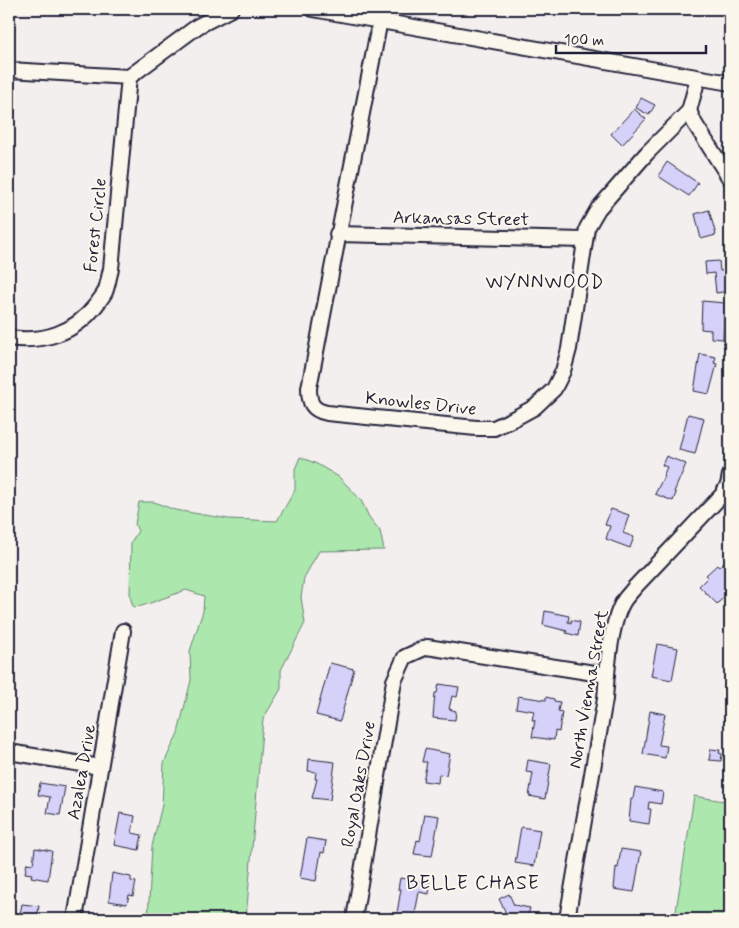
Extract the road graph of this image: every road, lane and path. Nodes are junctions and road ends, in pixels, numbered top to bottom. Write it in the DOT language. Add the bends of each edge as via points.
graph roads {
  1 [pos="231,9"];
  2 [pos="313,9"];
  3 [pos="380,20"];
  4 [pos="9,70"];
  5 [pos="129,77"];
  6 [pos="698,78"];
  7 [pos="730,83"];
  8 [pos="689,111"];
  9 [pos="730,179"];
  10 [pos="337,234"];
  11 [pos="584,240"];
  12 [pos="9,338"];
  13 [pos="730,475"];
  14 [pos="124,631"];
  15 [pos="607,675"];
  16 [pos="9,752"];
  17 [pos="100,766"];
  18 [pos="75,919"];
  19 [pos="354,919"];
  20 [pos="567,919"];
  1 -- 5 [label="street" via="198,26"];
  2 -- 3 [label="street"];
  3 -- 6 [label="street"];
  3 -- 10 [label="street, Knowles Drive"];
  4 -- 5 [label="street"];
  5 -- 12 [label="street, Forest Circle" via="111,269 105,293 91,312 70,329 46,338"];
  6 -- 7 [label="street"];
  6 -- 8 [label="street, Knowles Drive"];
  8 -- 9 [label="street"];
  8 -- 11 [label="street, Knowles Drive" via="598,209 586,228"];
  10 -- 11 [label="street, Arkansas Street"];
  10 -- 11 [label="street, Knowles Drive" via="308,388 308,397 317,411 476,428 494,428 513,419 554,389 569,349"];
  13 -- 15 [label="street, North Vienna Street" via="722,495 625,599 615,626"];
  14 -- 17 [label="street, Azalea Drive"];
  15 -- 19 [label="street, Royal Oaks Drive" via="427,647 405,657 394,682"];
  15 -- 20 [label="street, North Vienna Street"];
  16 -- 17 [label="street"];
  17 -- 18 [label="street, Azalea Drive"];
}
